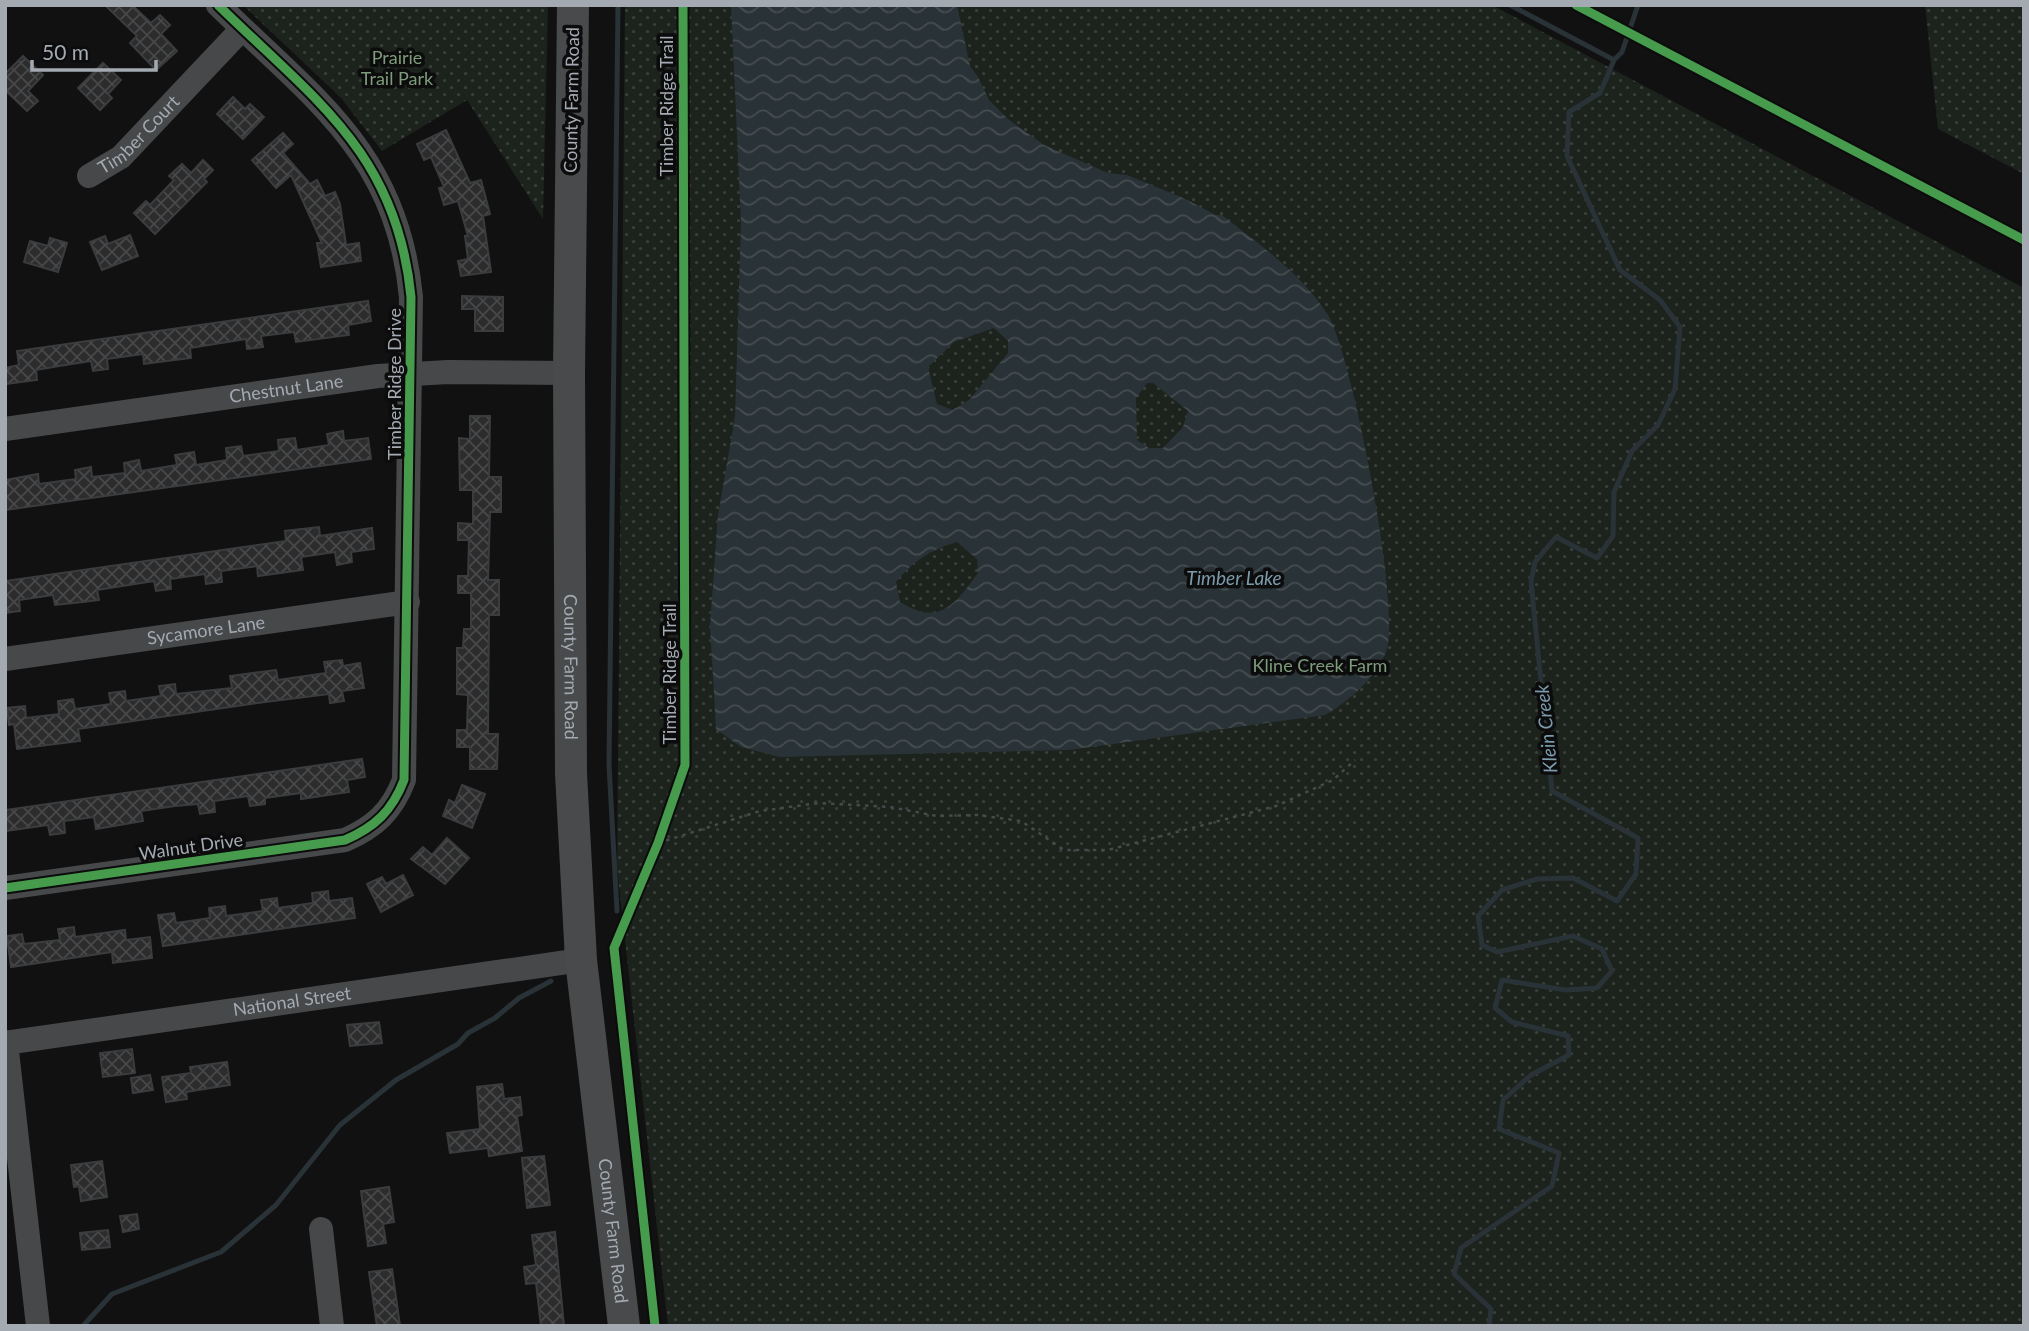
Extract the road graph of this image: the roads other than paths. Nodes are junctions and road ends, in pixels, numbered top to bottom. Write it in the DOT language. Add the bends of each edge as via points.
graph roads {
  1 [pos="218,5"];
  2 [pos="573,5"];
  3 [pos="242,29"];
  4 [pos="89,176"];
  5 [pos="569,373"];
  6 [pos="411,374"];
  7 [pos="5,429"];
  8 [pos="408,602"];
  9 [pos="5,659"];
  10 [pos="377,823"];
  11 [pos="5,888"];
  12 [pos="581,960"];
  13 [pos="6,1042"];
  14 [pos="321,1229"];
  15 [pos="38,1326"];
  16 [pos="332,1326"];
  17 [pos="624,1326"];
  1 -- 3 [label="street, Timber Ridge Drive"];
  2 -- 5 [label="main road, County Farm Road"];
  3 -- 4 [label="street, Timber Court" via="121,157"];
  3 -- 6 [label="street, Timber Ridge Drive" via="348,134 386,193 408,262"];
  5 -- 6 [label="street, Chestnut Lane"];
  5 -- 12 [label="main road, County Farm Road" via="571,773"];
  6 -- 7 [label="street, Chestnut Lane"];
  6 -- 8 [label="street, Timber Ridge Drive"];
  8 -- 9 [label="street, Sycamore Lane"];
  8 -- 10 [label="street, Timber Ridge Drive" via="404,780 397,799"];
  10 -- 11 [label="street, Walnut Drive" via="333,843"];
  12 -- 13 [label="street, National Street"];
  12 -- 17 [label="main road, County Farm Road"];
  13 -- 15 [label="street"];
  14 -- 16 [label="street"];
}
